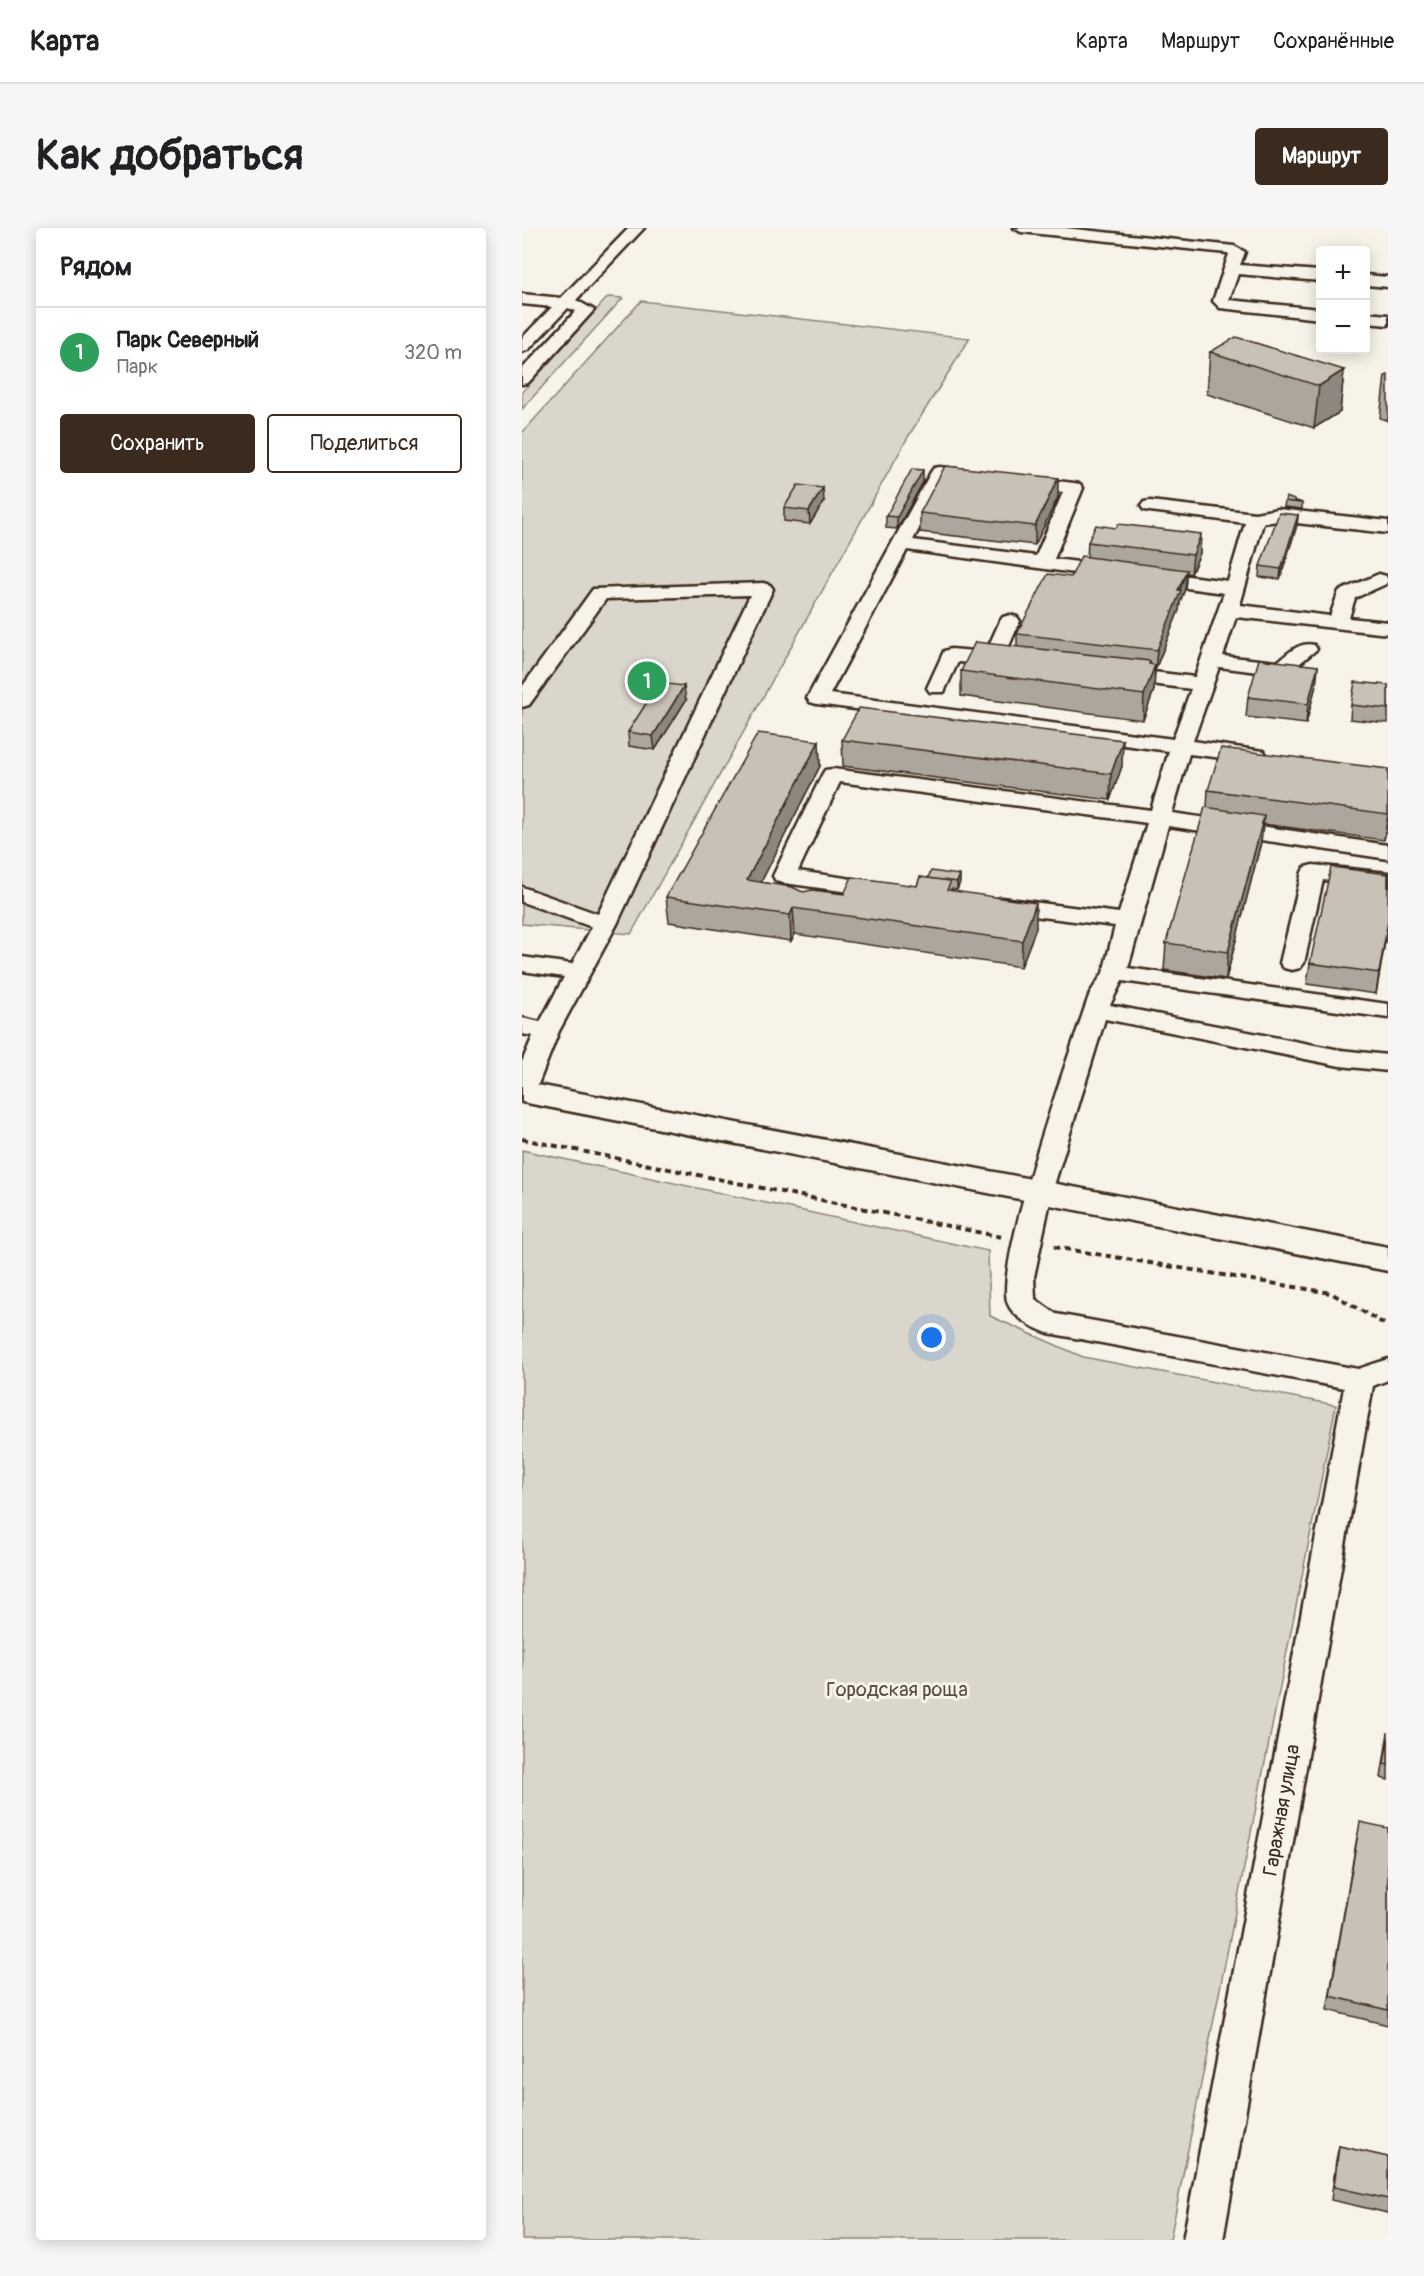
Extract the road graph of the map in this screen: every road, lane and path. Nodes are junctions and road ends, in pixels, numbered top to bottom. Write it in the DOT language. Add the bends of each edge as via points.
graph roads {
  1 [pos="637,228"];
  2 [pos="1021,228"];
  3 [pos="1232,269"];
  4 [pos="1316,276"];
  5 [pos="1370,280"];
  6 [pos="1388,282"];
  7 [pos="522,299"];
  8 [pos="563,303"];
  9 [pos="1316,314"];
  10 [pos="1370,318"];
  11 [pos="1388,320"];
  12 [pos="522,347"];
  13 [pos="522,379"];
  14 [pos="1150,506"];
  15 [pos="1255,519"];
  16 [pos="1388,527"];
  17 [pos="901,544"];
  18 [pos="1043,563"];
  19 [pos="1379,580"];
  20 [pos="1234,588"];
  21 [pos="1229,610"];
  22 [pos="1338,620"];
  23 [pos="1010,621"];
  24 [pos="1388,628"];
  25 [pos="1307,649"];
  26 [pos="994,658"];
  27 [pos="1211,660"];
  28 [pos="1017,661"];
  29 [pos="1098,671"];
  30 [pos="1202,684"];
  31 [pos="938,688"];
  32 [pos="522,701"];
  33 [pos="1181,746"];
  34 [pos="1273,758"];
  35 [pos="1159,818"];
  36 [pos="1388,852"];
  37 [pos="1388,880"];
  38 [pos="908,893"];
  39 [pos="522,894"];
  40 [pos="977,902"];
  41 [pos="1128,921"];
  42 [pos="605,924"];
  43 [pos="1292,963"];
  44 [pos="522,964"];
  45 [pos="578,972"];
  46 [pos="1115,973"];
  47 [pos="1096,1010"];
  48 [pos="1388,1011"];
  49 [pos="522,1026"];
  50 [pos="547,1031"];
  51 [pos="1388,1064"];
  52 [pos="522,1092"];
  53 [pos="522,1139"];
  54 [pos="1039,1192"];
  55 [pos="1027,1242"];
  56 [pos="1388,1259"];
  57 [pos="1388,1326"];
  58 [pos="1374,1375"];
  59 [pos="1203,2240"];
  1 -- 8 [label="street"];
  2 -- 3 [label="street" via="1229,249 1237,252"];
  3 -- 4 [label="street"];
  3 -- 9 [label="street" via="1221,301 1226,305"];
  5 -- 6 [label="street"];
  7 -- 8 [label="street"];
  8 -- 12 [label="street"];
  8 -- 13 [label="street" via="586,310"];
  10 -- 11 [label="street"];
  14 -- 15 [label="street"];
  15 -- 16 [label="street" via="1278,515"];
  15 -- 20 [label="street"];
  17 -- 18 [label="street"];
  17 -- 18 [label="street" via="940,472 1074,488"];
  17 -- 33 [label="street" via="817,698"];
  18 -- 20 [label="street"];
  19 -- 22 [label="street" via="1346,595"];
  20 -- 21 [label="street"];
  21 -- 24 [label="street"];
  21 -- 27 [label="street"];
  23 -- 26 [label="street"];
  25 -- 27 [label="street" via="1281,669"];
  26 -- 28 [label="street"];
  26 -- 31 [label="street" via="951,655"];
  27 -- 30 [label="street"];
  29 -- 30 [label="street"];
  30 -- 33 [label="street"];
  32 -- 42 [label="street" via="600,593 763,590"];
  33 -- 34 [label="street"];
  33 -- 35 [label="street"];
  35 -- 36 [label="street"];
  35 -- 38 [label="street" via="833,775 784,876 812,890"];
  35 -- 41 [label="street"];
  37 -- 43 [label="street" via="1313,872"];
  39 -- 42 [label="street"];
  40 -- 41 [label="street"];
  41 -- 46 [label="street"];
  42 -- 45 [label="street"];
  44 -- 45 [label="street"];
  45 -- 50 [label="street"];
  46 -- 47 [label="street"];
  46 -- 48 [label="street"];
  47 -- 51 [label="street"];
  47 -- 54 [label="street"];
  49 -- 50 [label="street"];
  50 -- 52 [label="street"];
  52 -- 54 [label="main road"];
  53 -- 55 [label="path"];
  54 -- 55 [label="street"];
  54 -- 56 [label="main road"];
  55 -- 57 [label="path" via="1331,1293"];
  55 -- 58 [label="street" via="1020,1277 1021,1303 1048,1323"];
  58 -- 59 [label="street, Гаражная улица"];
}
